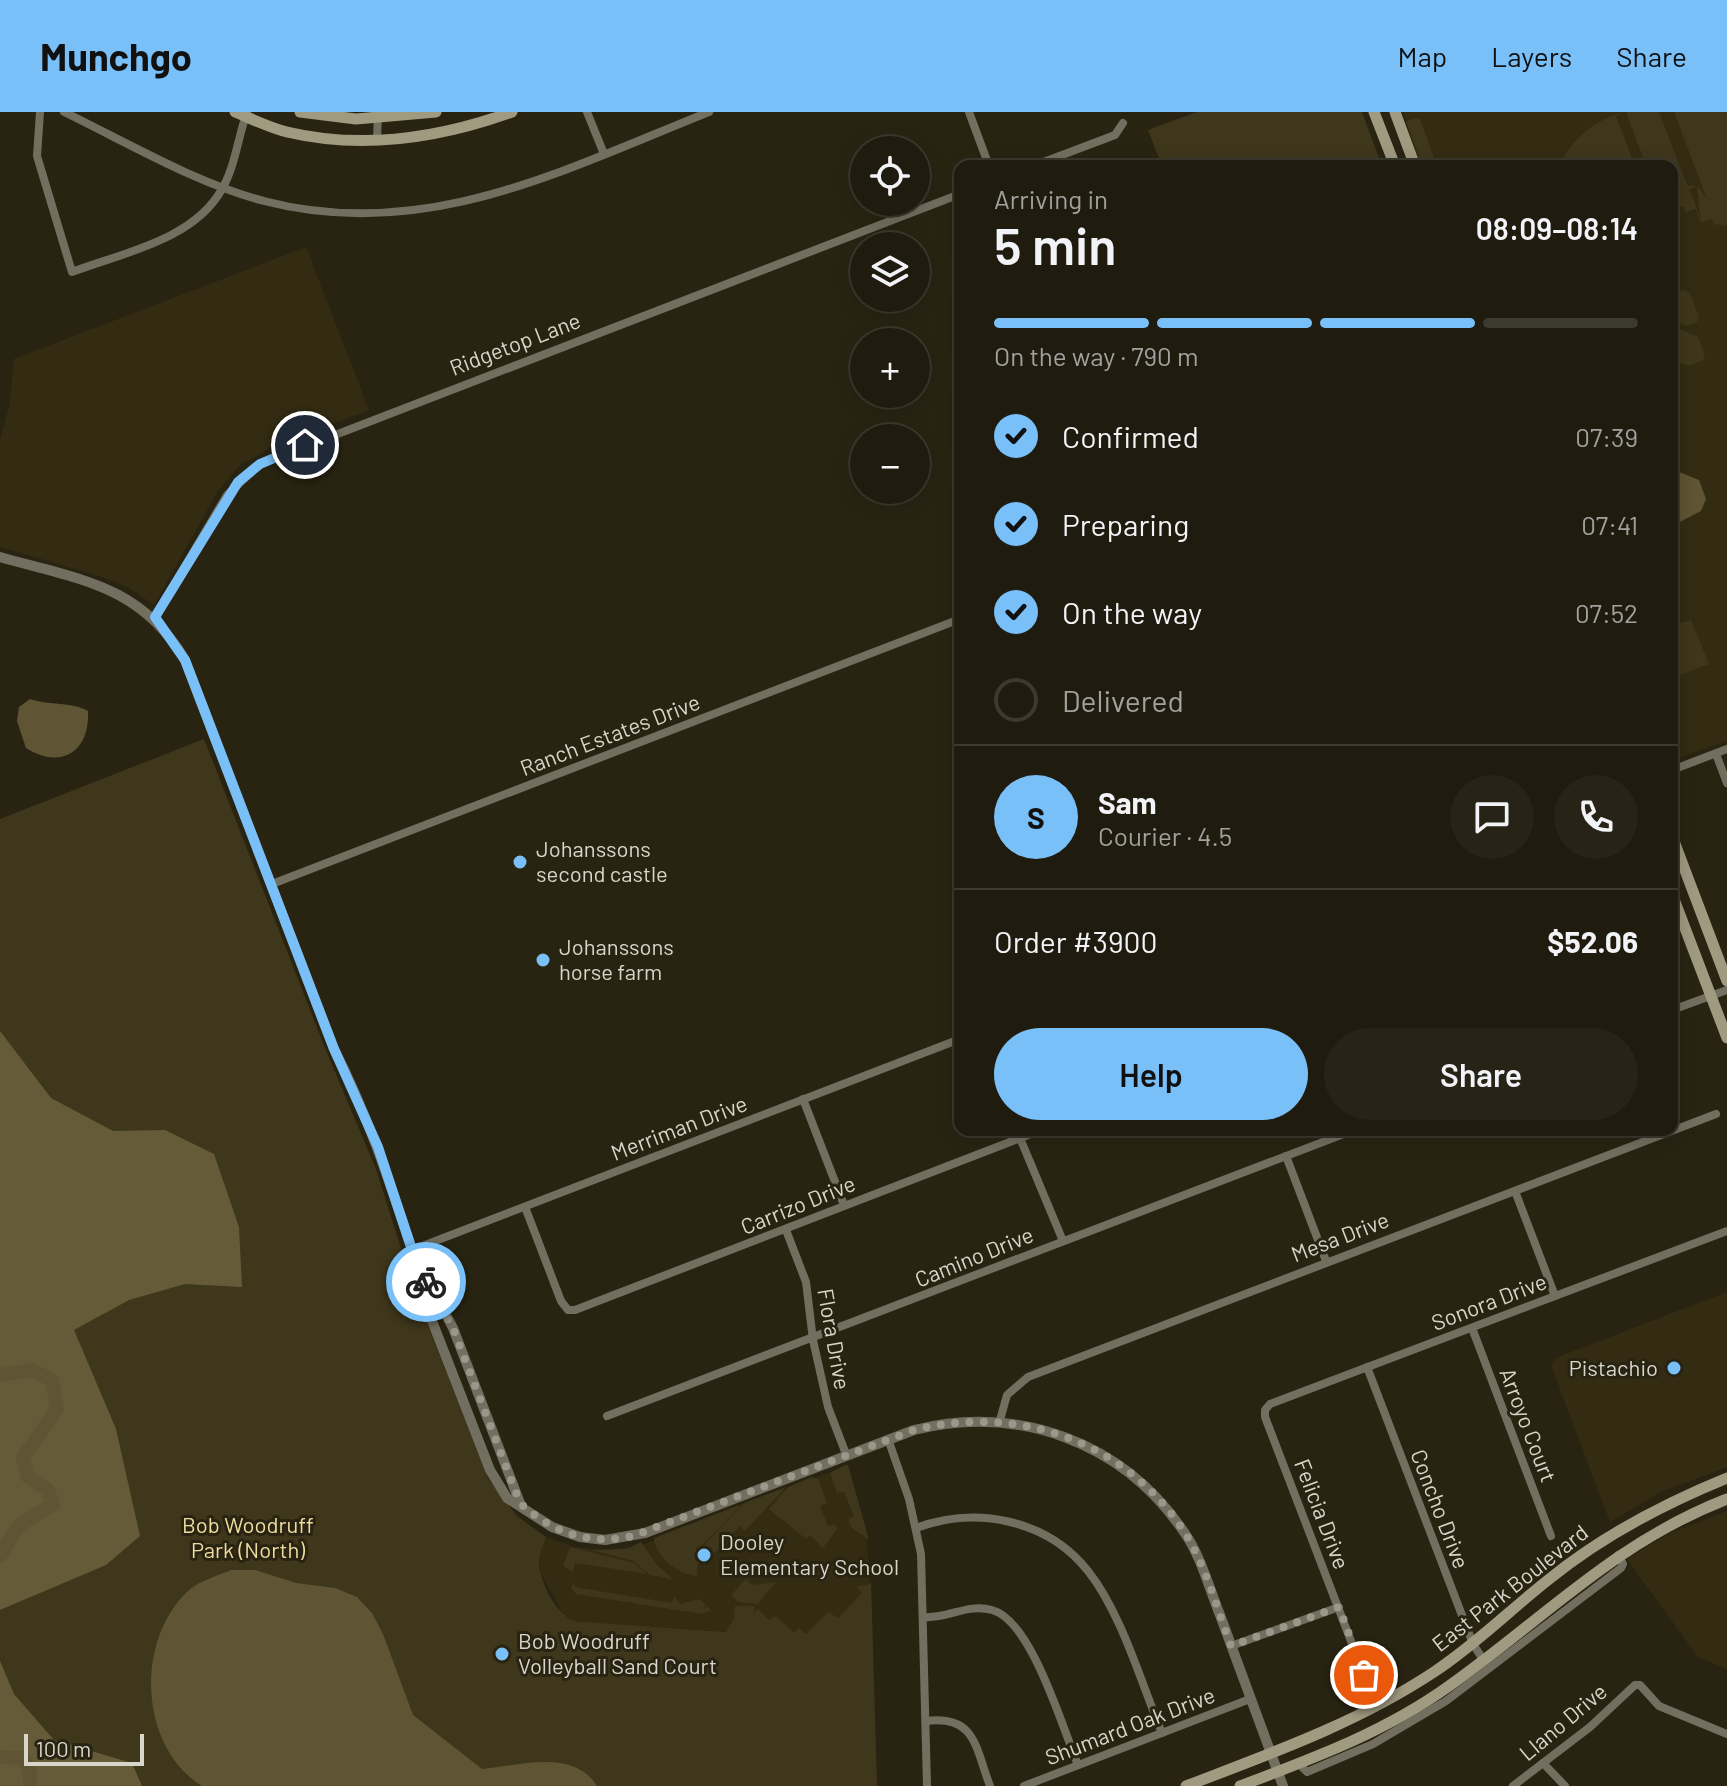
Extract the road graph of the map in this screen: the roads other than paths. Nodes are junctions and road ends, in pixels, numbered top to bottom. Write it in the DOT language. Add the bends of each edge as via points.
graph roads {
  1 [pos="40,112"];
  2 [pos="64,112"];
  3 [pos="300,112"];
  4 [pos="436,112"];
  5 [pos="512,112"];
  6 [pos="587,112"];
  7 [pos="709,112"];
  8 [pos="969,112"];
  9 [pos="1374,112"];
  10 [pos="1395,112"];
  11 [pos="243,113"];
  12 [pos="377,115"];
  13 [pos="1123,123"];
  14 [pos="377,139"];
  15 [pos="604,154"];
  16 [pos="987,160"];
  17 [pos="1049,160"];
  18 [pos="1393,160"];
  19 [pos="1413,160"];
  20 [pos="223,188"];
  21 [pos="954,196"];
  22 [pos="0,557"];
  23 [pos="155,617"];
  24 [pos="954,621"];
  25 [pos="1727,749"];
  26 [pos="1716,754"];
  27 [pos="1678,768"];
  28 [pos="1727,783"];
  29 [pos="1678,852"];
  30 [pos="272,884"];
  31 [pos="1678,910"];
  32 [pos="1727,981"];
  33 [pos="1727,990"];
  34 [pos="1711,996"];
  35 [pos="1678,1008"];
  36 [pos="1727,1038"];
  37 [pos="954,1041"];
  38 [pos="803,1099"];
  39 [pos="1716,1114"];
  40 [pos="1678,1129"];
  41 [pos="1025,1136"];
  42 [pos="1338,1136"];
  43 [pos="1659,1136"];
  44 [pos="1020,1138"];
  45 [pos="1286,1156"];
  46 [pos="1515,1191"];
  47 [pos="844,1205"];
  48 [pos="525,1207"];
  49 [pos="786,1230"];
  50 [pos="1727,1231"];
  51 [pos="1063,1241"];
  52 [pos="412,1250"];
  53 [pos="1326,1261"];
  54 [pos="421,1277"];
  55 [pos="1555,1296"];
  56 [pos="1472,1328"];
  57 [pos="813,1340"];
  58 [pos="1367,1367"];
  59 [pos="1265,1410"];
  60 [pos="607,1416"];
  61 [pos="1000,1420"];
  62 [pos="888,1439"];
  63 [pos="846,1454"];
  64 [pos="1727,1478"];
  65 [pos="1680,1497"];
  66 [pos="1727,1499"];
  67 [pos="520,1503"];
  68 [pos="1689,1515"];
  69 [pos="916,1528"];
  70 [pos="1551,1536"];
  71 [pos="1618,1555"];
  72 [pos="1339,1607"];
  73 [pos="924,1617"];
  74 [pos="1473,1644"];
  75 [pos="1231,1646"];
  76 [pos="1484,1661"];
  77 [pos="1364,1675"];
  78 [pos="1250,1699"];
  79 [pos="926,1721"];
  80 [pos="1162,1733"];
  81 [pos="1727,1734"];
  82 [pos="1271,1754"];
  83 [pos="1543,1763"];
  84 [pos="1078,1765"];
  85 [pos="1300,1765"];
  86 [pos="1278,1772"];
  87 [pos="1258,1783"];
  88 [pos="927,1786"];
  89 [pos="990,1786"];
  90 [pos="1026,1786"];
  91 [pos="1186,1786"];
  92 [pos="1240,1786"];
  93 [pos="1283,1786"];
  94 [pos="1513,1786"];
  95 [pos="1565,1786"];
  1 -- 20 [label="street" via="37,156 72,272 178,231 201,217"];
  2 -- 20 [label="street"];
  3 -- 12 [label="main road" via="356,119"];
  4 -- 12 [label="main road"];
  5 -- 14 [label="main road" via="421,138"];
  6 -- 15 [label="street"];
  7 -- 15 [label="street"];
  8 -- 16 [label="street"];
  9 -- 18 [label="main road"];
  10 -- 19 [label="main road"];
  11 -- 14 [label="main road" via="301,135"];
  11 -- 20 [label="street"];
  12 -- 14 [label="street"];
  13 -- 17 [label="street" via="1115,135"];
  15 -- 20 [label="street" via="505,192 424,211 301,209"];
  21 -- 23 [label="street, Ridgetop Lane" via="260,464 227,495"];
  22 -- 23 [label="street" via="101,587"];
  23 -- 30 [label="street" via="185,660"];
  24 -- 30 [label="street, Ranch Estates Drive"];
  25 -- 26 [label="street"];
  26 -- 27 [label="street"];
  26 -- 28 [label="street"];
  29 -- 32 [label="main road"];
  30 -- 52 [label="street" via="334,1049 383,1160"];
  31 -- 34 [label="main road"];
  33 -- 34 [label="street"];
  34 -- 35 [label="street"];
  34 -- 36 [label="main road"];
  37 -- 38 [label="street, Merriman Drive"];
  38 -- 47 [label="street"];
  38 -- 48 [label="street, Merriman Drive"];
  39 -- 40 [label="street, Mesa Drive"];
  41 -- 44 [label="street, Carrizo Drive"];
  42 -- 45 [label="street, Camino Drive"];
  43 -- 46 [label="street, Mesa Drive"];
  44 -- 47 [label="street, Carrizo Drive"];
  44 -- 51 [label="street"];
  45 -- 51 [label="street, Camino Drive"];
  45 -- 53 [label="street"];
  46 -- 53 [label="street, Mesa Drive"];
  46 -- 55 [label="street"];
  47 -- 49 [label="street, Carrizo Drive"];
  48 -- 49 [label="street, Carrizo Drive" via="568,1310"];
  48 -- 52 [label="street, Merriman Drive"];
  49 -- 57 [label="street, Flora Drive" via="806,1282"];
  50 -- 55 [label="street, Sonora Drive"];
  51 -- 57 [label="street, Camino Drive"];
  52 -- 54 [label="street"];
  53 -- 61 [label="street, Mesa Drive" via="1028,1377 1007,1395"];
  54 -- 67 [label="street" via="453,1328"];
  54 -- 67 [label="street" via="420,1290 490,1470 507,1498"];
  55 -- 56 [label="street, Sonora Drive"];
  56 -- 58 [label="street, Sonora Drive"];
  56 -- 70 [label="street, Arroyo Court"];
  57 -- 60 [label="street, Camino Drive"];
  57 -- 63 [label="street, Flora Drive" via="828,1407"];
  58 -- 59 [label="street, Sonora Drive"];
  58 -- 74 [label="street, Concho Drive"];
  59 -- 72 [label="street, Felicia Drive"];
  61 -- 62 [label="street" via="945,1422"];
  61 -- 75 [label="street" via="1078,1440 1148,1488 1186,1534"];
  62 -- 63 [label="street"];
  62 -- 69 [label="street"];
  63 -- 67 [label="street" via="620,1539 566,1534"];
  64 -- 65 [label="main road, East Park Boulevard"];
  65 -- 68 [label="main road"];
  65 -- 74 [label="main road, East Park Boulevard" via="1578,1557"];
  66 -- 68 [label="main road, East Park Boulevard"];
  68 -- 71 [label="main road, East Park Boulevard"];
  69 -- 73 [label="street"];
  69 -- 80 [label="street" via="950,1518 992,1517 1033,1530 1068,1553 1102,1591"];
  71 -- 76 [label="main road, East Park Boulevard"];
  71 -- 85 [label="street, East Park Boulevard" via="1621,1568 1471,1685 1335,1762 1313,1771"];
  72 -- 75 [label="street"];
  72 -- 77 [label="street, Felicia Drive"];
  73 -- 79 [label="street"];
  73 -- 84 [label="street" via="979,1608 1015,1624"];
  74 -- 76 [label="street, Concho Drive"];
  74 -- 82 [label="main road, East Park Boulevard" via="1370,1710"];
  75 -- 78 [label="street"];
  76 -- 85 [label="main road, East Park Boulevard" via="1405,1715"];
  78 -- 80 [label="street, Shumard Oak Drive"];
  78 -- 82 [label="street"];
  79 -- 88 [label="street"];
  79 -- 89 [label="street" via="947,1719 963,1725"];
  80 -- 84 [label="street, Shumard Oak Drive"];
  81 -- 83 [label="street, Llano Drive" via="1659,1706 1635,1685"];
  82 -- 86 [label="street"];
  82 -- 91 [label="main road, East Park Boulevard"];
  83 -- 94 [label="street, Llano Drive"];
  83 -- 95 [label="street"];
  84 -- 90 [label="street, Shumard Oak Drive"];
  85 -- 86 [label="main road, East Park Boulevard"];
  86 -- 87 [label="main road, East Park Boulevard"];
  86 -- 93 [label="street"];
  87 -- 92 [label="main road, East Park Boulevard"];
}
